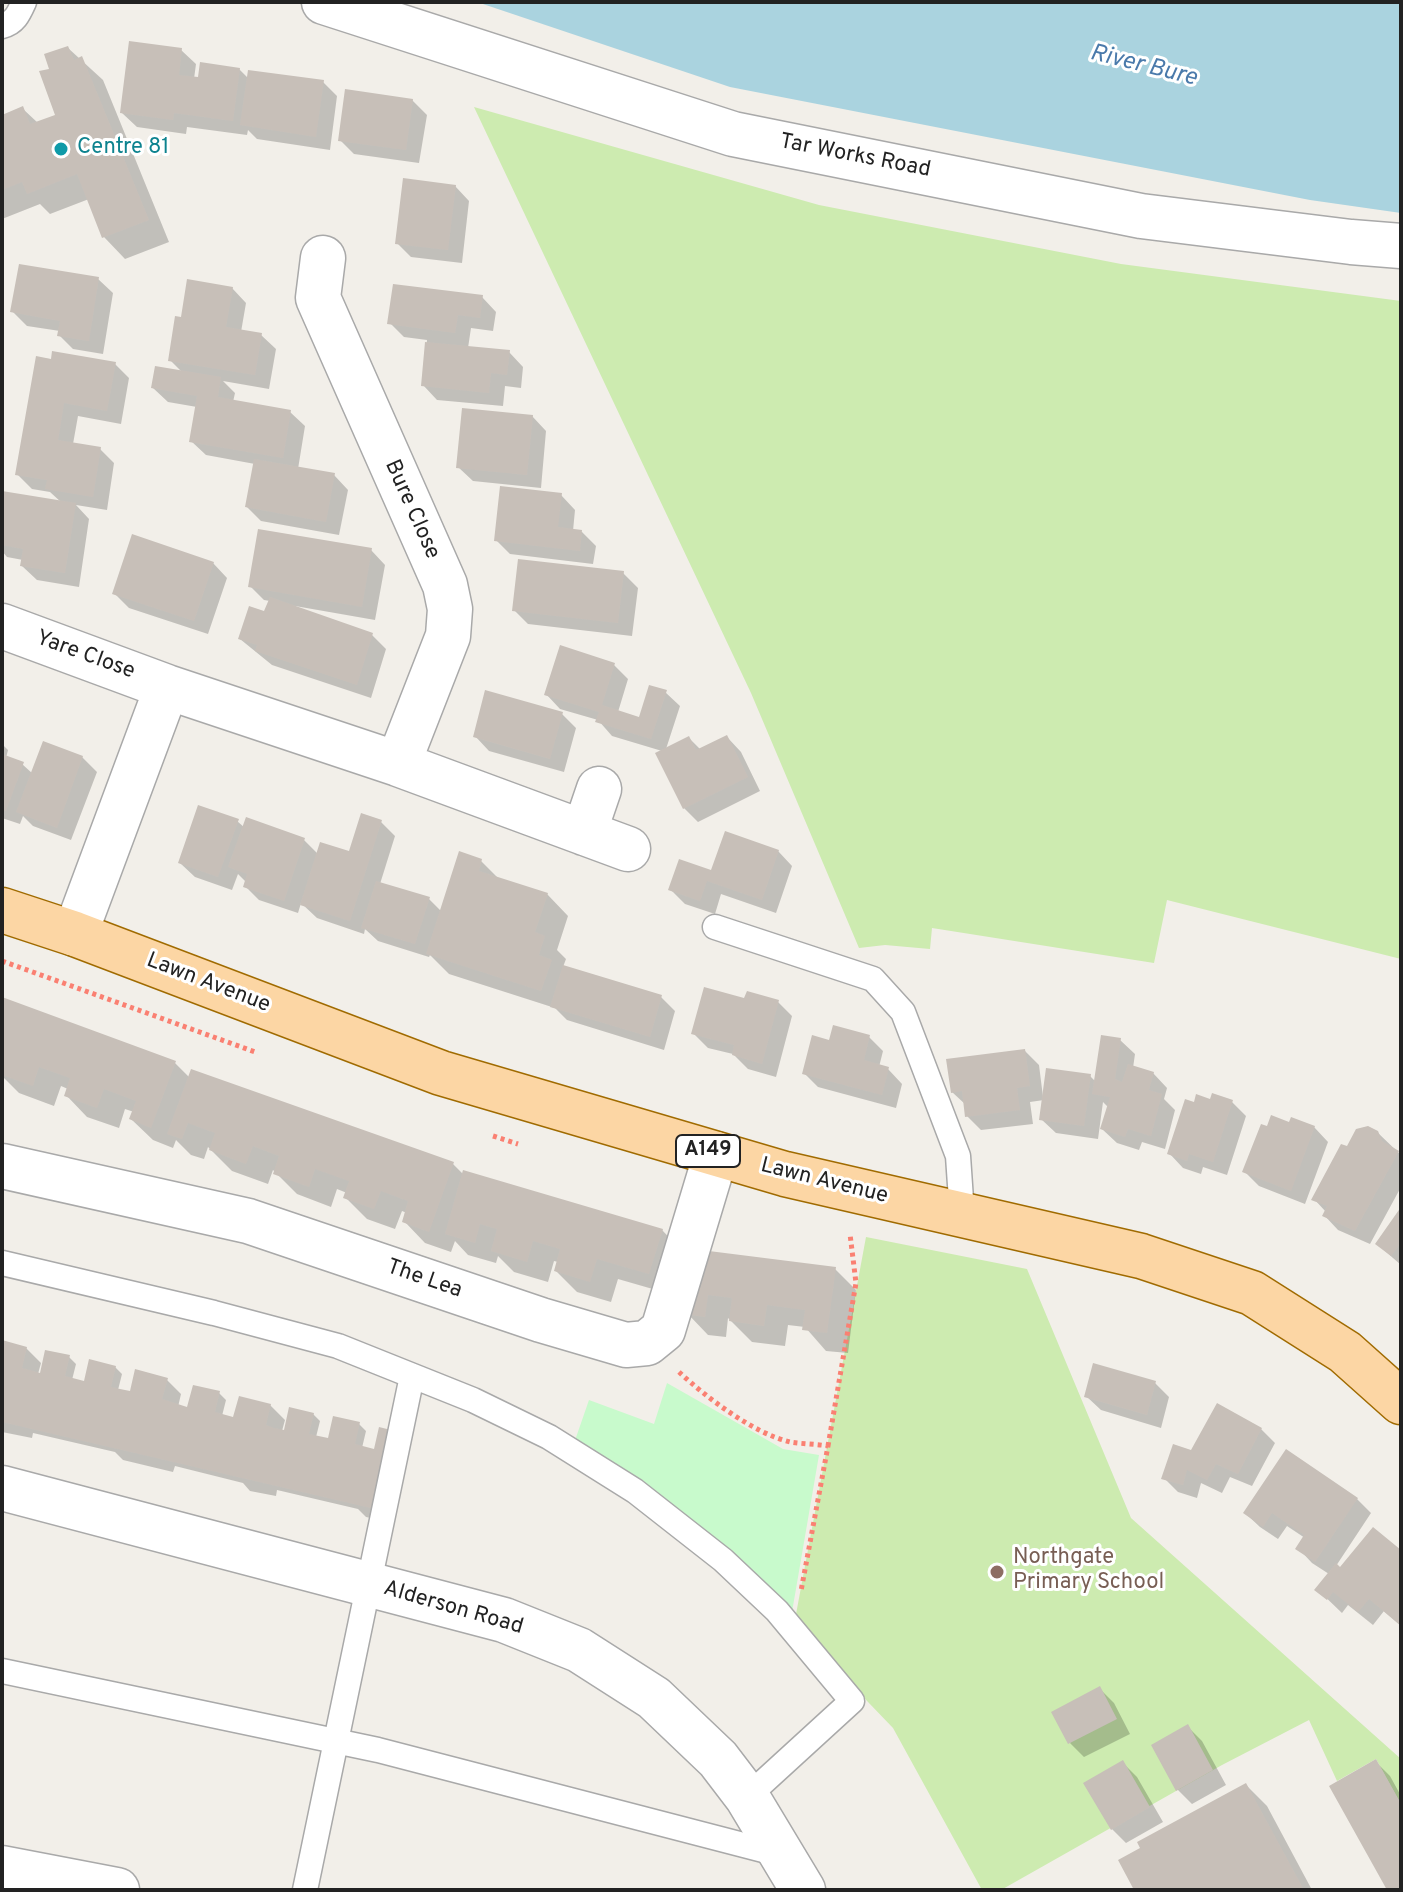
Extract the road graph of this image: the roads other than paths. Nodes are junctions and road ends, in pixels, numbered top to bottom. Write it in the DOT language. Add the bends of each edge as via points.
graph roads {
  1 [pos="24,2"];
  2 [pos="324,2"];
  3 [pos="2,26"];
  4 [pos="1401,246"];
  5 [pos="323,258"];
  6 [pos="2,626"];
  7 [pos="167,687"];
  8 [pos="398,764"];
  9 [pos="599,789"];
  10 [pos="584,833"];
  11 [pos="628,849"];
  12 [pos="2,910"];
  13 [pos="715,927"];
  14 [pos="75,934"];
  15 [pos="716,1154"];
  16 [pos="2,1166"];
  17 [pos="962,1214"];
  18 [pos="2,1263"];
  19 [pos="412,1376"];
  20 [pos="1401,1402"];
  21 [pos="2,1488"];
  22 [pos="367,1585"];
  23 [pos="2,1671"];
  24 [pos="336,1741"];
  25 [pos="747,1797"];
  26 [pos="2,1868"];
  27 [pos="794,1873"];
  28 [pos="117,1890"];
  29 [pos="305,1890"];
  1 -- 3 [label="lane" via="10,25"];
  2 -- 4 [label="street, Tar Works Road" via="733,134 1141,216"];
  5 -- 8 [label="street, Bure Close" via="318,298 445,585 450,609 448,636"];
  6 -- 7 [label="street, Yare Close"];
  7 -- 8 [label="street"];
  7 -- 14 [label="street"];
  8 -- 10 [label="street"];
  9 -- 10 [label="street"];
  10 -- 11 [label="street"];
  12 -- 14 [label="main road, Lawn Avenue / A149"];
  13 -- 17 [label="lane" via="873,979 903,1012 958,1156"];
  14 -- 15 [label="main road, Lawn Avenue / A149" via="441,1073"];
  15 -- 16 [label="street, The Lea" via="663,1330 647,1343 626,1345 248,1221"];
  15 -- 17 [label="main road, Lawn Avenue / A149"];
  17 -- 20 [label="main road, Lawn Avenue / A149" via="1141,1256 1252,1293 1345,1352"];
  18 -- 19 [label="lane" via="338,1346"];
  19 -- 22 [label="lane"];
  19 -- 25 [label="lane" via="549,1437 635,1491 723,1560 777,1611 852,1701"];
  21 -- 22 [label="street, Alderson Road"];
  22 -- 24 [label="lane"];
  22 -- 25 [label="street, Alderson Road" via="504,1620 579,1650 654,1698 718,1759"];
  23 -- 24 [label="lane"];
  24 -- 27 [label="lane"];
  24 -- 29 [label="lane"];
  25 -- 27 [label="street, Alderson Road"];
  26 -- 28 [label="street"];
}
